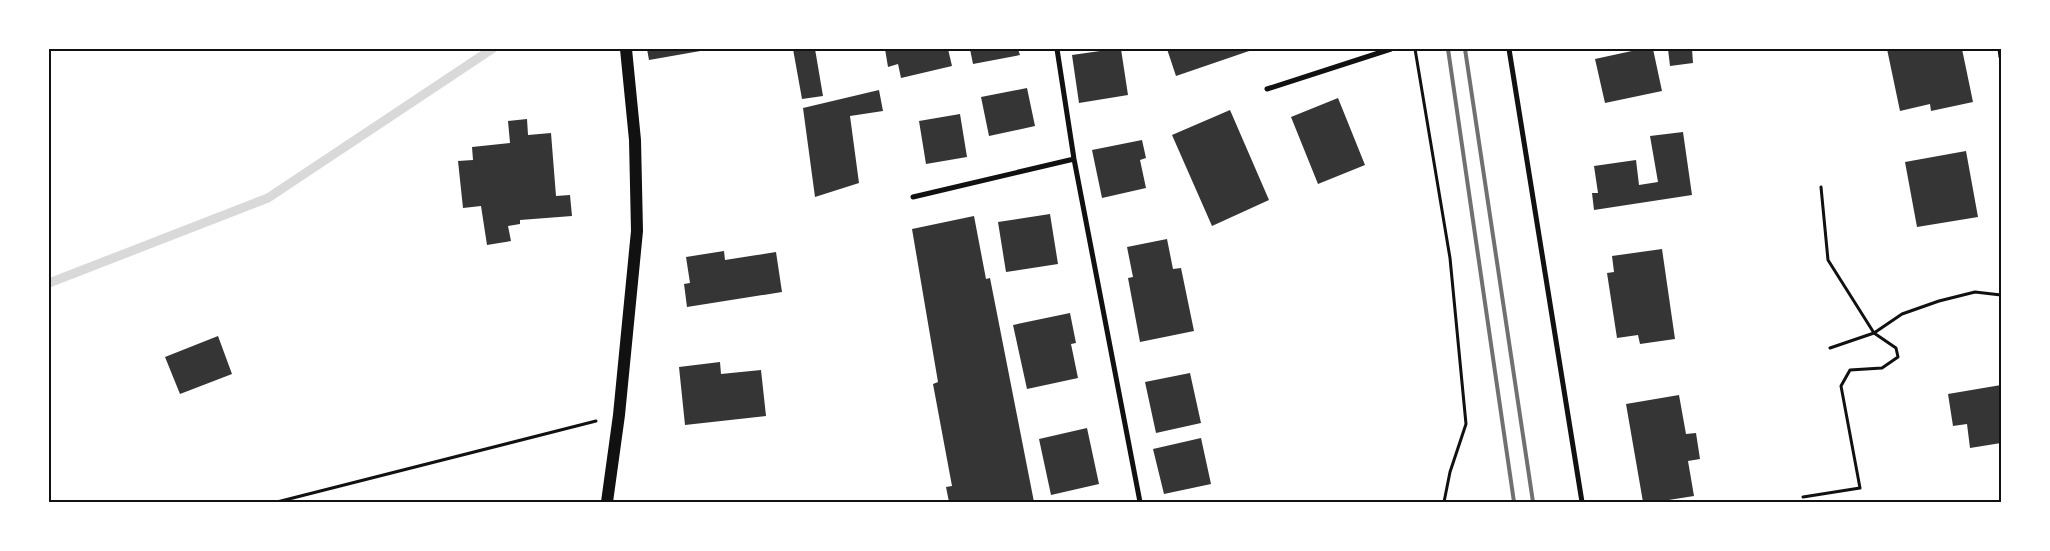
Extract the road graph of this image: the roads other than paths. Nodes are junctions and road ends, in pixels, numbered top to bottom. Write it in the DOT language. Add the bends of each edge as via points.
graph roads {
  1 [pos="626,49"];
  2 [pos="1057,49"];
  3 [pos="1391,49"];
  4 [pos="1509,49"];
  5 [pos="2000,49"];
  6 [pos="2001,57"];
  7 [pos="1267,89"];
  8 [pos="1074,159"];
  9 [pos="913,197"];
  10 [pos="607,502"];
  11 [pos="1140,502"];
  12 [pos="1582,502"];
  1 -- 10 [label="main road" via="635,140 637,230"];
  2 -- 8 [label="street"];
  3 -- 7 [label="street"];
  4 -- 12 [label="street"];
  5 -- 6 [label="street"];
  8 -- 9 [label="street"];
  8 -- 11 [label="street"];
}
